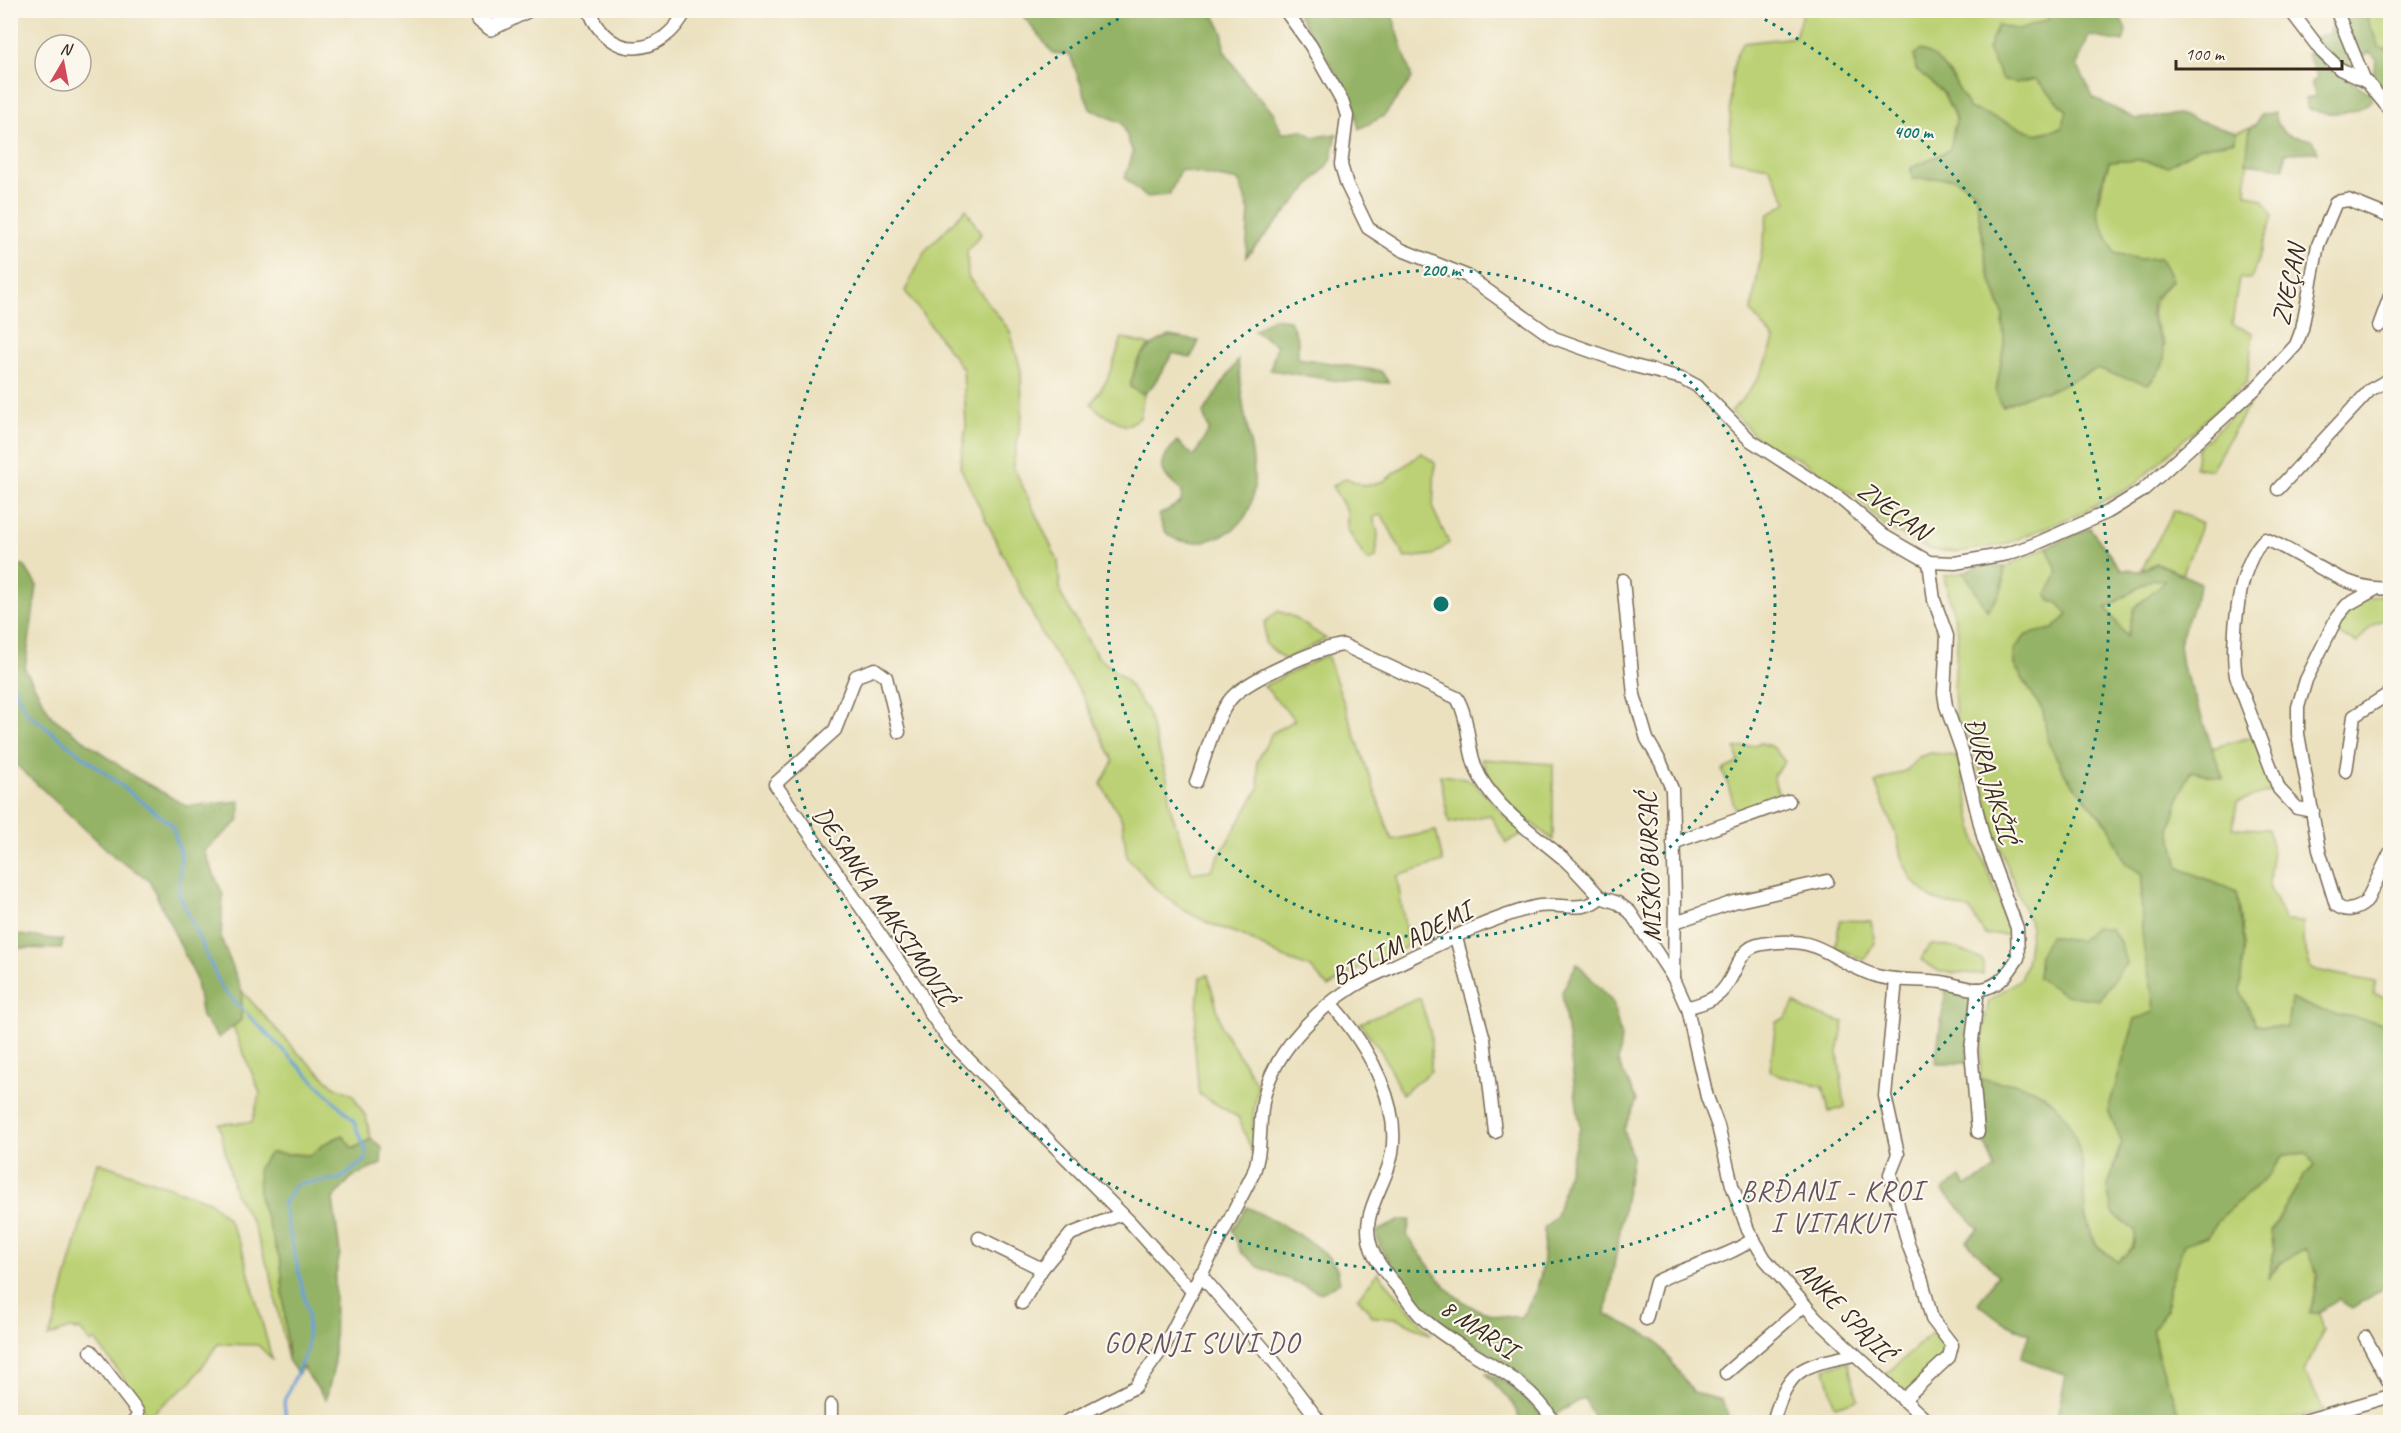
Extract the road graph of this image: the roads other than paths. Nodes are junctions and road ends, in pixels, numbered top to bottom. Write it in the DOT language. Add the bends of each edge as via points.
graph roads {
  1 [pos="477,10"];
  2 [pos="527,10"];
  3 [pos="589,10"];
  4 [pos="686,10"];
  5 [pos="1285,10"];
  6 [pos="2290,10"];
  7 [pos="2336,10"];
  8 [pos="2365,81"];
  9 [pos="2391,110"];
  10 [pos="2391,217"];
  11 [pos="2391,296"];
  12 [pos="2379,326"];
  13 [pos="2391,379"];
  14 [pos="2278,489"];
  15 [pos="1929,562"];
  16 [pos="1623,580"];
  17 [pos="2391,588"];
  18 [pos="2374,590"];
  19 [pos="2391,693"];
  20 [pos="899,732"];
  21 [pos="2346,771"];
  22 [pos="1196,782"];
  23 [pos="1789,801"];
  24 [pos="2313,811"];
  25 [pos="1673,843"];
  26 [pos="2391,853"];
  27 [pos="1827,881"];
  28 [pos="1600,897"];
  29 [pos="1675,922"];
  30 [pos="1456,938"];
  31 [pos="1674,979"];
  32 [pos="1896,980"];
  33 [pos="1978,989"];
  34 [pos="1331,1004"];
  35 [pos="1687,1008"];
  36 [pos="1495,1132"];
  37 [pos="1978,1132"];
  38 [pos="1122,1214"];
  39 [pos="978,1238"];
  40 [pos="1753,1239"];
  41 [pos="1042,1269"];
  42 [pos="1200,1274"];
  43 [pos="1192,1291"];
  44 [pos="1022,1303"];
  45 [pos="1805,1305"];
  46 [pos="1646,1319"];
  47 [pos="2365,1337"];
  48 [pos="91,1351"];
  49 [pos="1854,1354"];
  50 [pos="1726,1373"];
  51 [pos="2391,1384"];
  52 [pos="2391,1396"];
  53 [pos="1903,1400"];
  54 [pos="831,1405"];
  55 [pos="133,1422"];
  56 [pos="831,1422"];
  57 [pos="1066,1422"];
  58 [pos="1320,1422"];
  59 [pos="1554,1422"];
  60 [pos="1773,1422"];
  61 [pos="1928,1422"];
  62 [pos="2301,1422"];
  1 -- 2 [label="street" via="480,20 491,28"];
  3 -- 4 [label="street" via="594,24 618,46 633,48 657,43"];
  5 -- 15 [label="street, ZVEÇAN" via="1311,46 1343,104 1347,116 1341,165 1359,213 1373,232 1402,250 1467,276 1554,338 1697,386 1750,440 1842,501 1884,536"];
  6 -- 8 [label="street" via="2322,52 2340,69"];
  7 -- 8 [label="street"];
  8 -- 9 [label="street"];
  10 -- 15 [label="street, ZVEÇAN" via="2348,200 2336,202 2318,245 2296,345 2257,387 2142,491 2108,512 2007,554 1955,563"];
  11 -- 12 [label="street"];
  13 -- 14 [label="street" via="2370,390"];
  15 -- 33 [label="street, ÐURA JAKŠIĆ" via="1932,591 1947,636 1946,706 1962,751 1983,840 2020,944 2010,972 2000,982"];
  16 -- 25 [label="street, MIŠKO BURSAĆ" via="1634,695 1647,739 1672,789"];
  17 -- 18 [label="street"];
  18 -- 24 [label="street" via="2347,605 2337,617 2301,694 2298,734"];
  18 -- 24 [label="street" via="2265,539 2257,546 2235,616 2236,676 2279,789 2297,808"];
  19 -- 21 [label="street" via="2354,716"];
  20 -- 38 [label="street, DESANKA MAKSIMOVIĆ" via="886,677 875,669 856,676 835,730 775,784 918,989 949,1040"];
  22 -- 28 [label="street" via="1229,700 1289,664 1328,647 1343,645 1457,698 1465,711 1479,775 1499,802"];
  23 -- 25 [label="street"];
  24 -- 26 [label="street" via="2327,881 2333,900 2341,909 2353,909 2366,902"];
  25 -- 29 [label="street, MIŠKO BURSAĆ"];
  27 -- 29 [label="street" via="1734,902"];
  28 -- 30 [label="street, BISLIM ADEMI" via="1594,904 1578,907 1537,906"];
  28 -- 31 [label="street" via="1630,912"];
  29 -- 31 [label="street, MIŠKO BURSAĆ"];
  30 -- 34 [label="street, BISLIM ADEMI" via="1359,983"];
  30 -- 36 [label="street" via="1484,1039"];
  31 -- 35 [label="street, ANKE SPAJIĆ"];
  32 -- 33 [label="street"];
  32 -- 35 [label="street" via="1851,966 1808,943 1780,941 1750,946 1721,992 1712,1000"];
  32 -- 53 [label="street" via="1885,1096 1898,1154 1890,1174 1932,1319 1952,1349 1949,1357"];
  33 -- 37 [label="street" via="1971,1050"];
  34 -- 42 [label="street, BISLIM ADEMI" via="1295,1040 1274,1071 1262,1111 1258,1162"];
  34 -- 59 [label="street, 8 MARSI" via="1355,1030 1389,1101 1389,1167 1367,1222 1372,1251 1426,1321 1521,1384"];
  35 -- 40 [label="street, ANKE SPAJIĆ" via="1732,1185"];
  38 -- 41 [label="street" via="1071,1234"];
  38 -- 43 [label="street, DESANKA MAKSIMOVIĆ"];
  39 -- 41 [label="street"];
  40 -- 45 [label="street, ANKE SPAJIĆ" via="1764,1259"];
  40 -- 46 [label="street" via="1736,1251 1656,1282"];
  41 -- 44 [label="street"];
  42 -- 43 [label="street, BISLIM ADEMI"];
  42 -- 58 [label="street"];
  43 -- 57 [label="street, BISLIM ADEMI" via="1165,1345 1135,1387"];
  45 -- 49 [label="street, ANKE SPAJIĆ"];
  45 -- 50 [label="street"];
  47 -- 51 [label="street"];
  48 -- 55 [label="street" via="137,1411"];
  49 -- 53 [label="street, ANKE SPAJIĆ"];
  49 -- 60 [label="street" via="1799,1370 1782,1397"];
  52 -- 62 [label="street"];
  53 -- 61 [label="street, ANKE SPAJIĆ"];
  54 -- 56 [label="street"];
}
